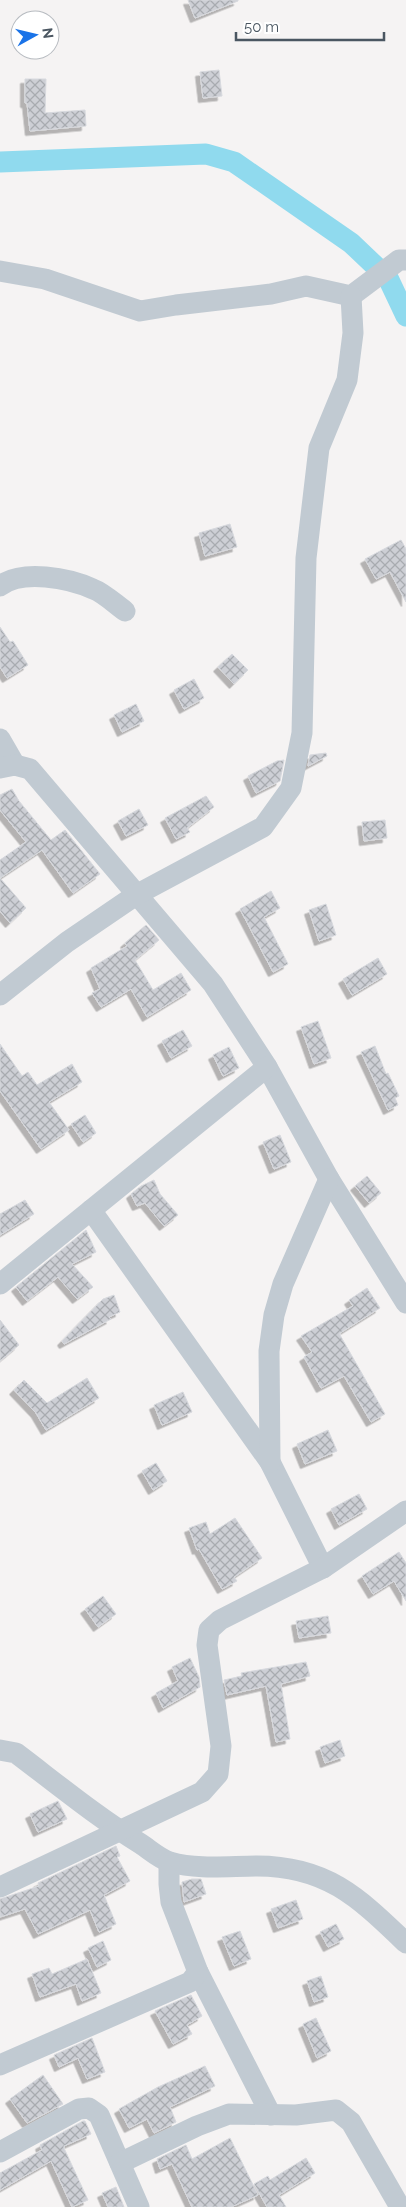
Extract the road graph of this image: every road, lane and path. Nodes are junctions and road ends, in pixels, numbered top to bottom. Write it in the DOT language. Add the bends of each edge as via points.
graph roads {
  1 [pos="403,260"];
  2 [pos="0,270"];
  3 [pos="359,289"];
  4 [pos="0,586"];
  5 [pos="125,611"];
  6 [pos="0,739"];
  7 [pos="8,766"];
  8 [pos="136,895"];
  9 [pos="0,995"];
  10 [pos="268,1067"];
  11 [pos="329,1179"];
  12 [pos="91,1210"];
  13 [pos="0,1284"];
  14 [pos="406,1303"];
  15 [pos="270,1462"];
  16 [pos="406,1511"];
  17 [pos="323,1568"];
  18 [pos="0,1750"];
  19 [pos="120,1831"];
  20 [pos="169,1862"];
  21 [pos="0,1887"];
  22 [pos="406,1943"];
  23 [pos="198,1972"];
  24 [pos="0,2065"];
  25 [pos="271,2115"];
  26 [pos="0,2152"];
  27 [pos="120,2163"];
  28 [pos="139,2207"];
  29 [pos="400,2207"];
  1 -- 3 [label="street"];
  2 -- 3 [label="street" via="45,279 140,311 271,294 306,286"];
  3 -- 8 [label="street" via="347,380 319,448 306,558 302,733 292,788 263,827"];
  4 -- 5 [label="street" via="22,576 60,579 94,589"];
  6 -- 7 [label="street"];
  7 -- 8 [label="street" via="30,769"];
  8 -- 9 [label="street" via="67,942"];
  8 -- 10 [label="street" via="213,984"];
  10 -- 11 [label="street"];
  10 -- 12 [label="street"];
  11 -- 14 [label="street"];
  11 -- 15 [label="street" via="283,1284 274,1315 269,1351"];
  12 -- 13 [label="street"];
  12 -- 15 [label="street"];
  15 -- 17 [label="street"];
  16 -- 17 [label="street"];
  17 -- 19 [label="street" via="220,1620 209,1630 207,1645 221,1746 218,1774 202,1792"];
  18 -- 19 [label="street" via="16,1753"];
  19 -- 20 [label="street"];
  19 -- 21 [label="street"];
  20 -- 22 [label="street" via="298,1869 332,1881 355,1897"];
  20 -- 23 [label="street" via="171,1902"];
  23 -- 24 [label="street" via="190,1982"];
  23 -- 25 [label="street"];
  25 -- 27 [label="street" via="228,2114"];
  25 -- 29 [label="street" via="336,2110 351,2122"];
  26 -- 27 [label="street" via="79,2109 89,2108 99,2115"];
  27 -- 28 [label="street"];
}
